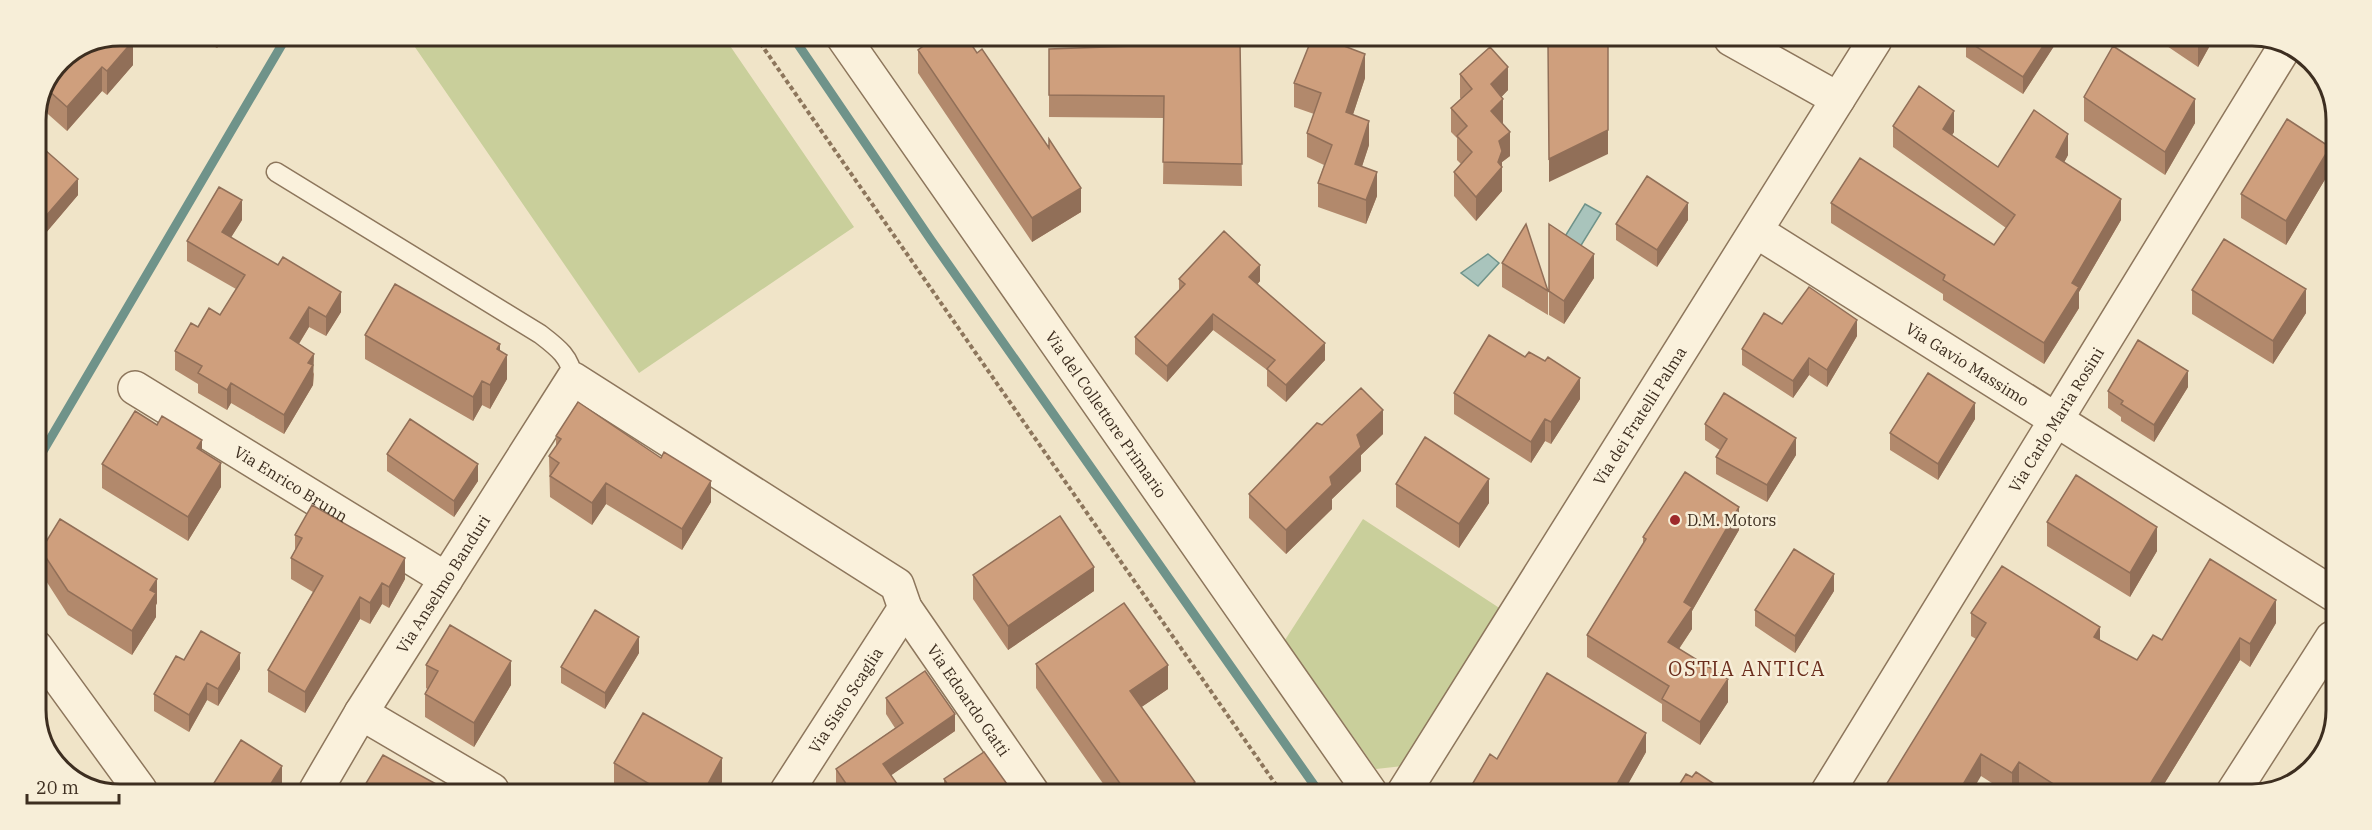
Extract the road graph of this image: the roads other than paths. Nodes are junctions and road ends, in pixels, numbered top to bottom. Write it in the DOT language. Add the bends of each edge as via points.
graph roads {
  1 [pos="849,46"];
  2 [pos="1743,46"];
  3 [pos="1871,46"];
  4 [pos="2281,53"];
  5 [pos="1838,99"];
  6 [pos="276,172"];
  7 [pos="1756,231"];
  8 [pos="573,380"];
  9 [pos="135,388"];
  10 [pos="2056,420"];
  11 [pos="446,579"];
  12 [pos="2326,589"];
  13 [pos="905,608"];
  14 [pos="2326,648"];
  15 [pos="47,662"];
  16 [pos="361,713"];
  17 [pos="136,784"];
  18 [pos="320,784"];
  19 [pos="482,784"];
  20 [pos="792,784"];
  21 [pos="1026,784"];
  22 [pos="1364,784"];
  23 [pos="1409,784"];
  24 [pos="1833,784"];
  25 [pos="2238,784"];
  1 -- 22 [label="street, Via del Collettore Primario"];
  2 -- 5 [label="street"];
  3 -- 5 [label="street, Via dei Fratelli Palma"];
  4 -- 10 [label="street, Via Carlo Maria Rosini"];
  5 -- 7 [label="street, Via dei Fratelli Palma"];
  6 -- 8 [label="lane" via="540,334 567,357"];
  7 -- 10 [label="street, Via Gavio Massimo"];
  7 -- 23 [label="street, Via dei Fratelli Palma"];
  8 -- 11 [label="street, Via Anselmo Banduri"];
  8 -- 13 [label="street, Via Edoardo Gatti" via="897,585"];
  9 -- 11 [label="street, Via Enrico Brunn"];
  10 -- 12 [label="street, Via Gavio Massimo"];
  10 -- 24 [label="street, Via Carlo Maria Rosini"];
  11 -- 16 [label="street, Via Anselmo Banduri"];
  13 -- 20 [label="street, Via Sisto Scaglia"];
  13 -- 21 [label="street, Via Edoardo Gatti"];
  14 -- 25 [label="street"];
  15 -- 17 [label="street"];
  16 -- 18 [label="street, Via Anselmo Banduri"];
  16 -- 19 [label="street"];
}
